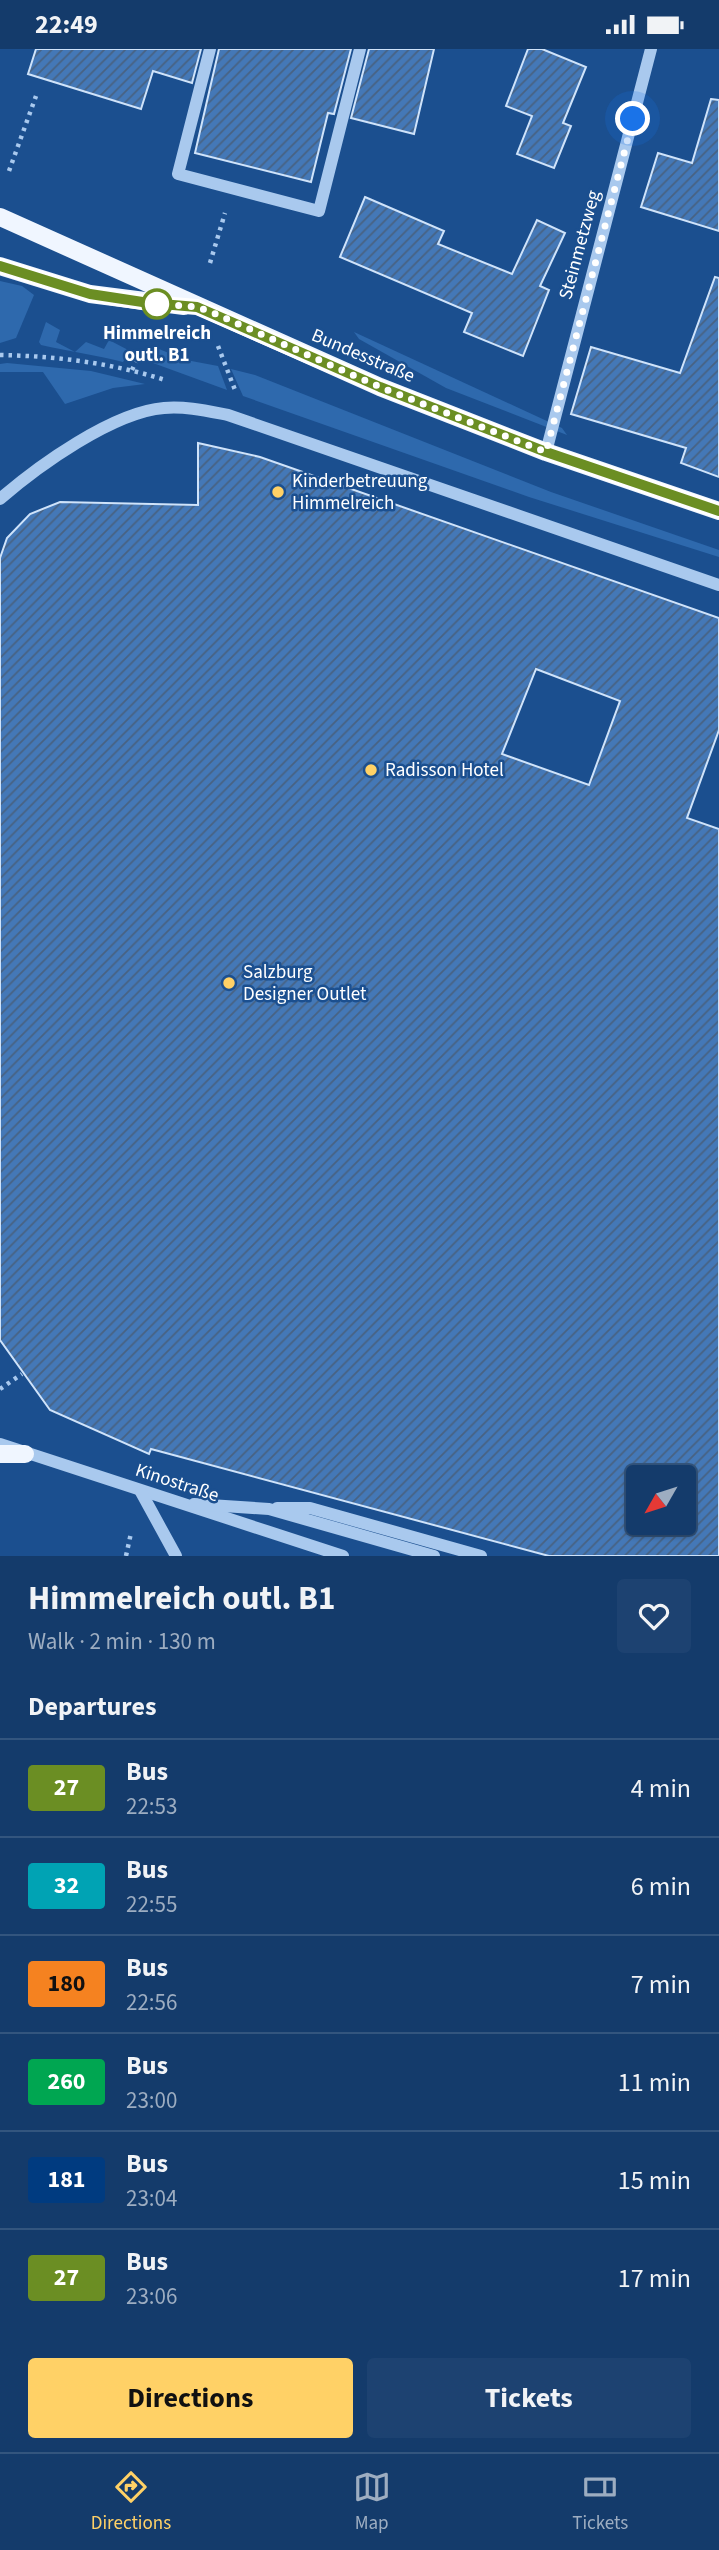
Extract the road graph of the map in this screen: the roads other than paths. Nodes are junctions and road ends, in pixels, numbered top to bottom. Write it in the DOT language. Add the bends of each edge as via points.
graph roads {
  1 [pos="209,49"];
  2 [pos="360,49"];
  3 [pos="651,49"];
  4 [pos="0,217"];
  5 [pos="0,266"];
  6 [pos="203,309"];
  7 [pos="546,452"];
  8 [pos="0,499"];
  9 [pos="719,511"];
  10 [pos="719,585"];
  11 [pos="0,1444"];
  12 [pos="0,1454"];
  13 [pos="25,1454"];
  14 [pos="141,1492"];
  15 [pos="176,1503"];
  16 [pos="269,1509"];
  17 [pos="176,1556"];
  18 [pos="343,1556"];
  19 [pos="433,1556"];
  20 [pos="481,1556"];
  1 -- 2 [label="street" via="178,174 319,211"];
  3 -- 7 [label="street, Steinmetzweg"];
  4 -- 6 [label="main road, Bundesstraße"];
  5 -- 6 [label="main road" via="90,294"];
  6 -- 7 [label="main road, Bundesstraße" via="380,387"];
  7 -- 9 [label="main road, Bundesstraße"];
  8 -- 10 [label="street" via="35,469 128,418 162,408 194,408 228,415"];
  11 -- 13 [label="street, Kinostraße"];
  12 -- 13 [label="main road"];
  13 -- 14 [label="street, Kinostraße"];
  14 -- 15 [label="street, Kinostraße"];
  14 -- 17 [label="street"];
  15 -- 16 [label="street"];
  15 -- 18 [label="street, Kinostraße"];
  16 -- 19 [label="street"];
  16 -- 20 [label="street" via="310,1508"];
}
